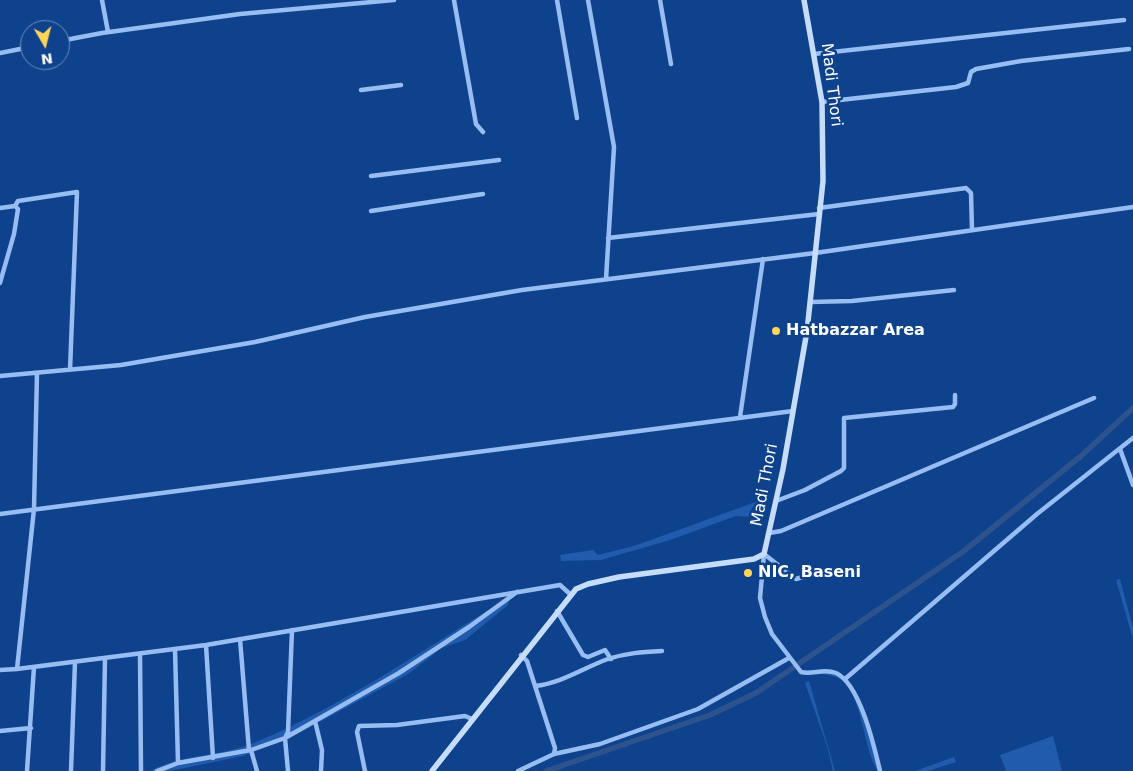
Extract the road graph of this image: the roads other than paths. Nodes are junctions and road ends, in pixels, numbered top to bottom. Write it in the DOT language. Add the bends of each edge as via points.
graph roads {
  1 [pos="102,0"];
  2 [pos="394,0"];
  3 [pos="454,0"];
  4 [pos="557,0"];
  5 [pos="588,0"];
  6 [pos="660,0"];
  7 [pos="804,0"];
  8 [pos="1124,20"];
  9 [pos="108,32"];
  10 [pos="70,39"];
  11 [pos="20,49"];
  12 [pos="1129,49"];
  13 [pos="0,53"];
  14 [pos="814,54"];
  15 [pos="671,64"];
  16 [pos="401,84"];
  17 [pos="361,90"];
  18 [pos="822,102"];
  19 [pos="576,118"];
  20 [pos="483,132"];
  21 [pos="499,160"];
  22 [pos="371,176"];
  23 [pos="482,194"];
  24 [pos="15,206"];
  25 [pos="1133,207"];
  26 [pos="0,208"];
  27 [pos="371,210"];
  28 [pos="819,211"];
  29 [pos="972,230"];
  30 [pos="608,238"];
  31 [pos="815,253"];
  32 [pos="763,259"];
  33 [pos="606,279"];
  34 [pos="0,283"];
  35 [pos="954,290"];
  36 [pos="810,302"];
  37 [pos="70,370"];
  38 [pos="37,373"];
  39 [pos="0,376"];
  40 [pos="955,394"];
  41 [pos="1094,398"];
  42 [pos="793,411"];
  43 [pos="740,418"];
  44 [pos="1133,438"];
  45 [pos="1120,449"];
  46 [pos="1133,486"];
  47 [pos="776,500"];
  48 [pos="34,510"];
  49 [pos="0,514"];
  50 [pos="770,533"];
  51 [pos="764,554"];
  52 [pos="857,570"];
  53 [pos="518,591"];
  54 [pos="570,594"];
  55 [pos="556,611"];
  56 [pos="292,630"];
  57 [pos="240,639"];
  58 [pos="206,645"];
  59 [pos="175,650"];
  60 [pos="662,651"];
  61 [pos="140,654"];
  62 [pos="522,655"];
  63 [pos="105,658"];
  64 [pos="611,659"];
  65 [pos="791,660"];
  66 [pos="75,662"];
  67 [pos="34,667"];
  68 [pos="17,669"];
  69 [pos="0,670"];
  70 [pos="845,680"];
  71 [pos="535,686"];
  72 [pos="315,720"];
  73 [pos="472,720"];
  74 [pos="31,728"];
  75 [pos="0,731"];
  76 [pos="285,738"];
  77 [pos="250,750"];
  78 [pos="554,754"];
  79 [pos="213,758"];
  80 [pos="178,763"];
  81 [pos="163,770"];
  82 [pos="27,771"];
  83 [pos="71,771"];
  84 [pos="103,771"];
  85 [pos="141,771"];
  86 [pos="157,771"];
  87 [pos="257,771"];
  88 [pos="288,771"];
  89 [pos="321,771"];
  90 [pos="365,771"];
  91 [pos="432,771"];
  92 [pos="518,771"];
  93 [pos="880,771"];
  1 -- 9 [label="street"];
  2 -- 9 [label="street" via="240,14"];
  3 -- 20 [label="street" via="476,124"];
  4 -- 19 [label="street"];
  5 -- 30 [label="street" via="614,147"];
  6 -- 15 [label="street"];
  7 -- 14 [label="main road, Madi Thori"];
  8 -- 14 [label="street"];
  9 -- 10 [label="street"];
  11 -- 13 [label="street"];
  12 -- 18 [label="street" via="976,69 971,72 968,82 956,87"];
  14 -- 18 [label="main road, Madi Thori"];
  16 -- 17 [label="street"];
  18 -- 28 [label="main road, Madi Thori" via="824,151"];
  21 -- 22 [label="street"];
  23 -- 27 [label="street"];
  24 -- 26 [label="street"];
  24 -- 34 [label="street" via="18,208 14,234"];
  24 -- 37 [label="street" via="18,201 77,192"];
  25 -- 29 [label="street"];
  28 -- 29 [label="street" via="966,188 971,193"];
  28 -- 30 [label="street"];
  28 -- 31 [label="main road, Madi Thori"];
  29 -- 31 [label="street"];
  30 -- 33 [label="street"];
  31 -- 32 [label="street"];
  31 -- 36 [label="main road, Madi Thori"];
  32 -- 33 [label="street"];
  32 -- 43 [label="street"];
  33 -- 37 [label="street" via="461,299 255,342 121,365"];
  35 -- 36 [label="street" via="869,300"];
  36 -- 42 [label="main road, Madi Thori"];
  37 -- 38 [label="street"];
  38 -- 39 [label="street"];
  38 -- 48 [label="street"];
  40 -- 47 [label="street" via="952,407 844,418 844,468 805,490"];
  41 -- 50 [label="street"];
  42 -- 43 [label="street"];
  42 -- 47 [label="main road, Madi Thori"];
  43 -- 48 [label="street"];
  44 -- 45 [label="street"];
  45 -- 46 [label="street"];
  45 -- 70 [label="street" via="1037,514"];
  47 -- 50 [label="main road, Madi Thori"];
  48 -- 49 [label="street"];
  48 -- 68 [label="street"];
  50 -- 51 [label="main road, Madi Thori"];
  51 -- 52 [label="street" via="796,579 826,570"];
  51 -- 54 [label="main road" via="754,559 603,580 581,586"];
  51 -- 65 [label="street" via="761,605 772,634"];
  53 -- 54 [label="street" via="560,585"];
  53 -- 56 [label="street"];
  53 -- 72 [label="street" via="399,673"];
  54 -- 55 [label="main road"];
  55 -- 62 [label="main road"];
  55 -- 64 [label="street" via="583,656 605,650"];
  56 -- 57 [label="street"];
  56 -- 76 [label="street" via="288,732"];
  57 -- 58 [label="street"];
  57 -- 77 [label="street"];
  58 -- 59 [label="street"];
  58 -- 79 [label="street"];
  59 -- 61 [label="street"];
  59 -- 80 [label="street"];
  60 -- 64 [label="street" via="632,653"];
  61 -- 63 [label="street"];
  61 -- 85 [label="street"];
  62 -- 71 [label="street"];
  62 -- 73 [label="main road"];
  63 -- 66 [label="street"];
  63 -- 84 [label="street"];
  64 -- 71 [label="street" via="553,684"];
  65 -- 70 [label="street" via="798,669 807,673 829,671"];
  65 -- 78 [label="street" via="698,709 600,744"];
  66 -- 67 [label="street"];
  66 -- 83 [label="street"];
  67 -- 68 [label="street"];
  67 -- 74 [label="street"];
  68 -- 69 [label="street"];
  70 -- 93 [label="street" via="854,692"];
  71 -- 78 [label="street" via="554,742"];
  72 -- 76 [label="street"];
  72 -- 89 [label="street" via="322,750"];
  73 -- 90 [label="street" via="465,716 397,725 360,726 357,732"];
  73 -- 91 [label="main road"];
  74 -- 75 [label="street"];
  74 -- 82 [label="street"];
  76 -- 77 [label="street"];
  76 -- 88 [label="street"];
  77 -- 79 [label="street"];
  77 -- 87 [label="street"];
  78 -- 92 [label="street"];
  79 -- 80 [label="street"];
  80 -- 81 [label="street"];
  81 -- 86 [label="street"];
}
